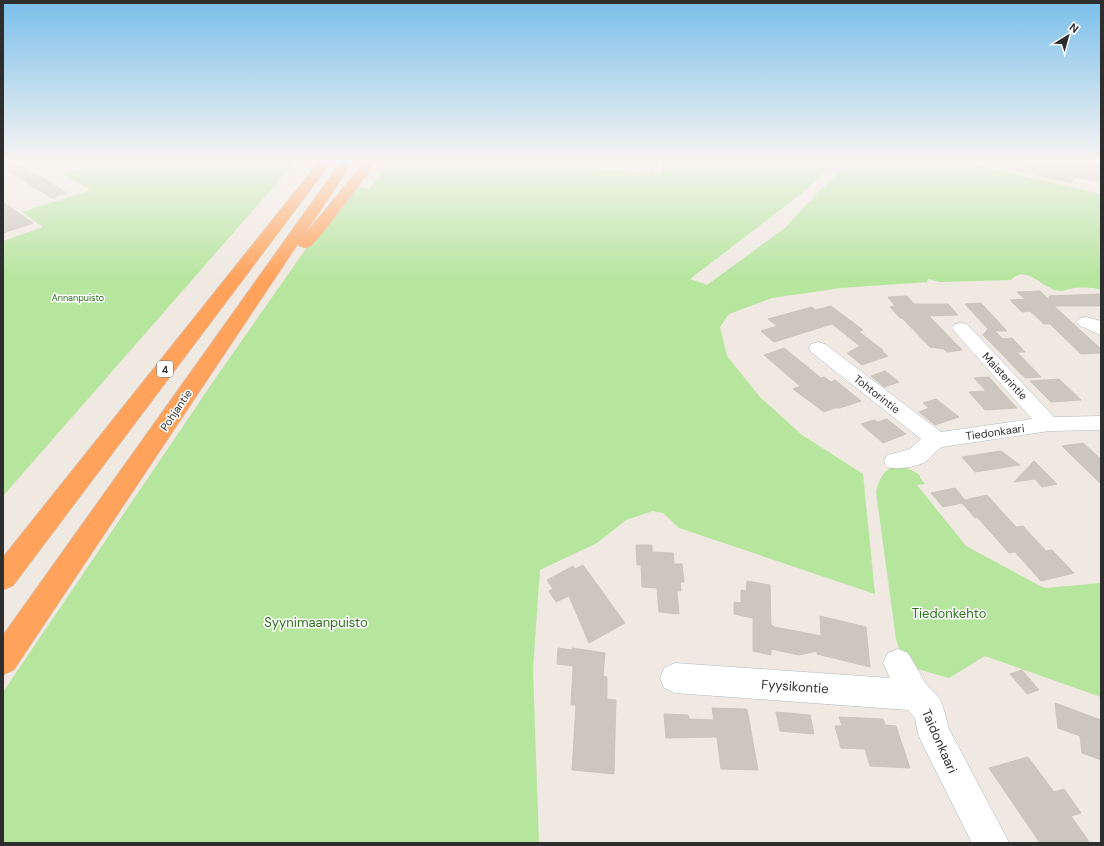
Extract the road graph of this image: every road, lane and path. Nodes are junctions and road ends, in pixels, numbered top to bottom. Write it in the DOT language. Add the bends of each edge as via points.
graph roads {
  1 [pos="296,199"];
  2 [pos="321,199"];
  3 [pos="341,199"];
  4 [pos="250,301"];
  5 [pos="961,328"];
  6 [pos="818,348"];
  7 [pos="1049,424"];
  8 [pos="1099,425"];
  9 [pos="936,440"];
  10 [pos="894,461"];
  11 [pos="3,578"];
  12 [pos="3,660"];
  13 [pos="898,663"];
  14 [pos="675,678"];
  15 [pos="915,694"];
  16 [pos="991,843"];
  1 -- 11 [label="highway, 4"];
  2 -- 4 [label="highway, Pohjantie"];
  3 -- 4 [label="highway" via="320,227"];
  4 -- 12 [label="highway, Pohjantie"];
  5 -- 7 [label="street, Maisterintie"];
  6 -- 9 [label="street, Tohtorintie"];
  7 -- 8 [label="street, Tiedonkaari"];
  7 -- 9 [label="street, Tiedonkaari"];
  9 -- 10 [label="street" via="917,456"];
  13 -- 15 [label="street, Taidonkaari"];
  14 -- 15 [label="street, Fyysikontie"];
  15 -- 16 [label="street, Taidonkaari" via="929,710 934,734"];
}
